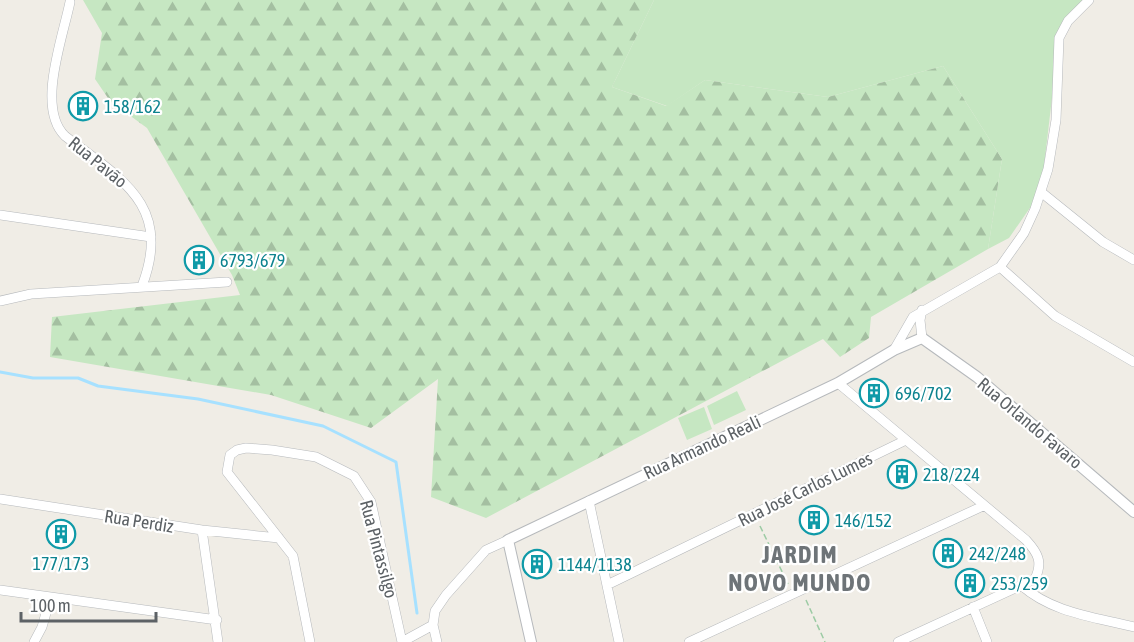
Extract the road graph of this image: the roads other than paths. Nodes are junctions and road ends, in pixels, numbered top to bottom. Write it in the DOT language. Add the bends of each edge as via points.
graph roads {
  1 [pos="1089,0"];
  2 [pos="70,2"];
  3 [pos="1041,192"];
  4 [pos="0,215"];
  5 [pos="151,237"];
  6 [pos="1134,260"];
  7 [pos="1000,267"];
  8 [pos="227,282"];
  9 [pos="142,286"];
  10 [pos="0,301"];
  11 [pos="922,310"];
  12 [pos="922,338"];
  13 [pos="894,350"];
  14 [pos="1134,362"];
  15 [pos="838,383"];
  16 [pos="906,440"];
  17 [pos="0,499"];
  18 [pos="589,501"];
  19 [pos="983,506"];
  20 [pos="1134,512"];
  21 [pos="202,530"];
  22 [pos="279,538"];
  23 [pos="508,540"];
  24 [pos="607,585"];
  25 [pos="1021,585"];
  26 [pos="0,591"];
  27 [pos="50,599"];
  28 [pos="973,607"];
  29 [pos="217,620"];
  30 [pos="433,625"];
  31 [pos="1134,627"];
  32 [pos="34,642"];
  33 [pos="218,642"];
  34 [pos="310,642"];
  35 [pos="402,642"];
  36 [pos="436,642"];
  37 [pos="531,642"];
  38 [pos="619,642"];
  39 [pos="689,642"];
  40 [pos="898,642"];
  41 [pos="987,642"];
  1 -- 3 [label="street" via="1068,21 1059,38 1056,120"];
  2 -- 5 [label="street, Rua Pavão" via="52,87 53,119 57,129 137,195"];
  3 -- 6 [label="street" via="1103,242"];
  3 -- 7 [label="street" via="1024,233"];
  4 -- 5 [label="street"];
  5 -- 9 [label="street, Rua Pavão"];
  7 -- 11 [label="street"];
  7 -- 14 [label="street" via="1055,316"];
  8 -- 9 [label="street"];
  9 -- 10 [label="street" via="31,294"];
  11 -- 12 [label="street"];
  11 -- 13 [label="street" via="913,317"];
  12 -- 13 [label="street, Rua Armando Reali"];
  12 -- 20 [label="street, Rua Orlando Favaro" via="977,377"];
  13 -- 15 [label="street, Rua Armando Reali"];
  15 -- 16 [label="street"];
  15 -- 18 [label="street, Rua Armando Reali"];
  16 -- 19 [label="street"];
  16 -- 24 [label="street, Rua José Carlos Lumes"];
  17 -- 21 [label="street, Rua Perdiz"];
  18 -- 23 [label="street, Rua Armando Reali"];
  18 -- 24 [label="street"];
  19 -- 25 [label="street" via="1037,552 1040,569 1035,579"];
  19 -- 39 [label="street"];
  21 -- 22 [label="street, Rua Perdiz"];
  21 -- 29 [label="street"];
  22 -- 34 [label="street" via="293,556"];
  22 -- 35 [label="street, Rua Pintassilgo" via="227,472 230,455 237,450 272,450 316,457 354,476 371,502"];
  23 -- 30 [label="street" via="486,550 468,569 435,611"];
  23 -- 37 [label="street"];
  24 -- 38 [label="street"];
  25 -- 28 [label="street"];
  25 -- 31 [label="street" via="1036,599 1059,608"];
  26 -- 27 [label="street"];
  27 -- 29 [label="street"];
  27 -- 32 [label="street"];
  28 -- 40 [label="street"];
  28 -- 41 [label="street"];
  29 -- 33 [label="street"];
  30 -- 35 [label="street"];
  30 -- 36 [label="street"];
}
